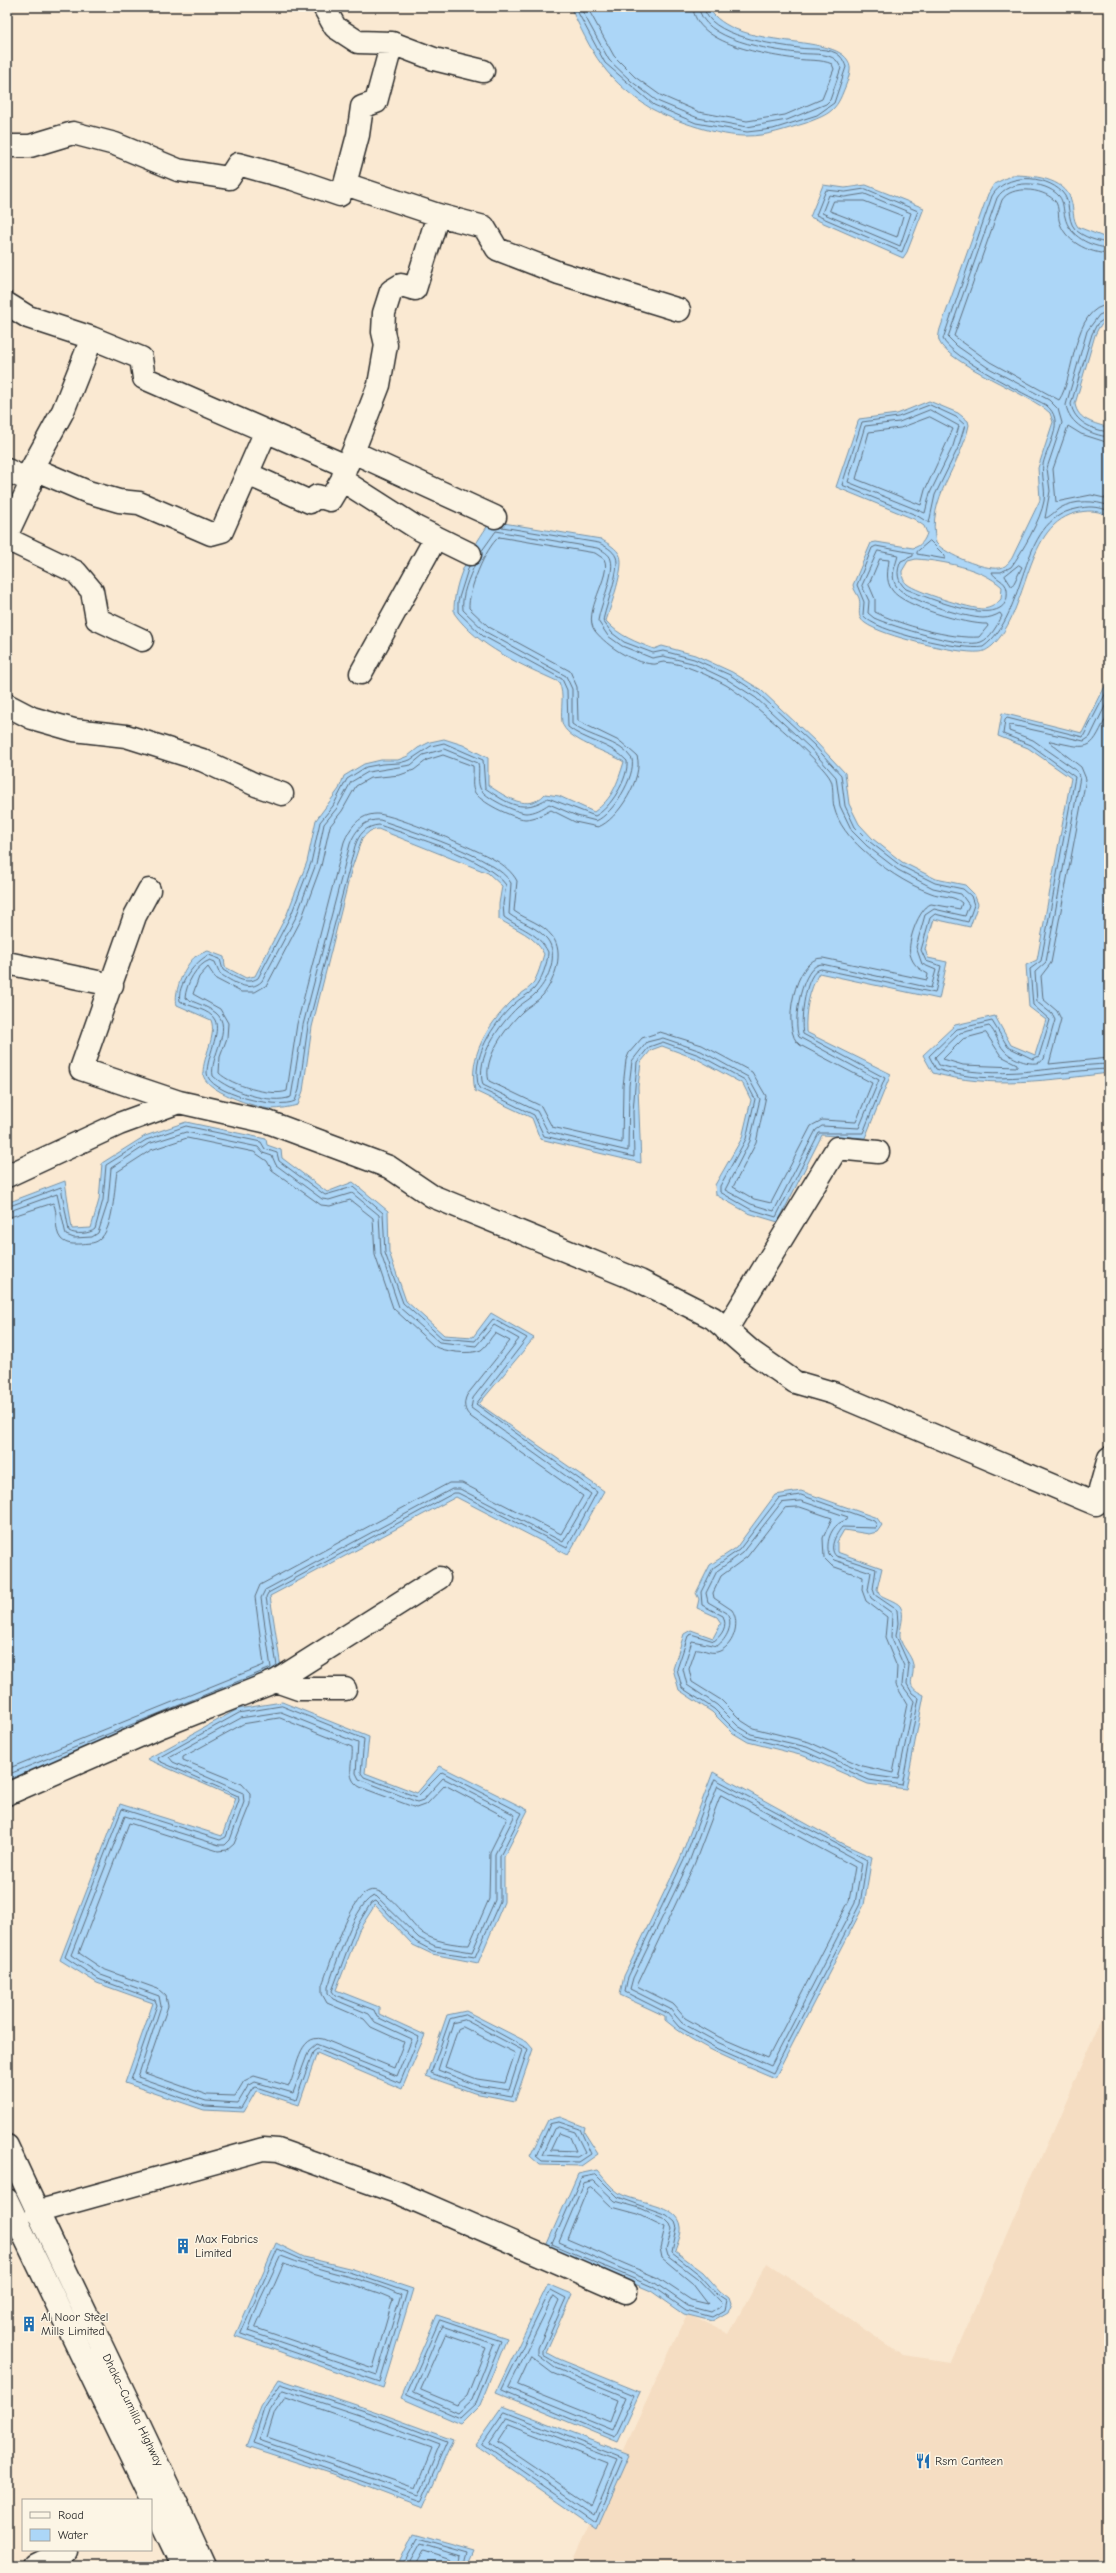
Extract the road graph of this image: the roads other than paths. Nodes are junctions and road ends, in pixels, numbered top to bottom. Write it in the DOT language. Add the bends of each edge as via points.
graph roads {
  1 [pos="324,7"];
  2 [pos="392,44"];
  3 [pos="483,71"];
  4 [pos="7,146"];
  5 [pos="345,184"];
  6 [pos="438,215"];
  7 [pos="679,310"];
  8 [pos="10,312"];
  9 [pos="92,338"];
  10 [pos="266,431"];
  11 [pos="347,466"];
  12 [pos="22,472"];
  13 [pos="248,474"];
  14 [pos="494,517"];
  15 [pos="7,534"];
  16 [pos="7,539"];
  17 [pos="435,539"];
  18 [pos="470,554"];
  19 [pos="142,640"];
  20 [pos="361,673"];
  21 [pos="7,705"];
  22 [pos="282,794"];
  23 [pos="149,890"];
  24 [pos="7,963"];
  25 [pos="112,984"];
  26 [pos="178,1102"];
  27 [pos="878,1152"];
  28 [pos="7,1176"];
  29 [pos="726,1330"];
  30 [pos="1109,1458"];
  31 [pos="1102,1508"];
  32 [pos="439,1578"];
  33 [pos="276,1681"];
  34 [pos="345,1689"];
  35 [pos="7,1794"];
  36 [pos="7,2146"];
  37 [pos="7,2202"];
  38 [pos="36,2212"];
  39 [pos="626,2292"];
  40 [pos="148,2499"];
  41 [pos="152,2507"];
  42 [pos="65,2551"];
  43 [pos="35,2566"];
  44 [pos="182,2566"];
  45 [pos="205,2566"];
  1 -- 2 [label="main road" via="335,27 358,42"];
  2 -- 3 [label="main road" via="434,60"];
  2 -- 5 [label="main road" via="376,102 362,108"];
  4 -- 5 [label="main road" via="30,146 73,133 115,144 178,170 229,178 238,164 340,195"];
  5 -- 6 [label="main road"];
  6 -- 7 [label="main road" via="484,227 497,249 559,273"];
  6 -- 11 [label="main road" via="415,289 401,285 391,291 384,313 383,332 386,345 379,385"];
  8 -- 9 [label="main road"];
  9 -- 10 [label="main road" via="141,358 144,378"];
  9 -- 12 [label="main road" via="63,411"];
  10 -- 11 [label="main road"];
  10 -- 13 [label="main road"];
  11 -- 13 [label="main road" via="330,500 317,496 310,502"];
  11 -- 14 [label="main road"];
  11 -- 17 [label="main road"];
  12 -- 13 [label="main road" via="119,501 139,503 211,534 222,531"];
  12 -- 15 [label="main road" via="30,485"];
  16 -- 19 [label="main road" via="76,572 92,591 97,619"];
  17 -- 18 [label="main road"];
  17 -- 20 [label="main road"];
  21 -- 22 [label="main road" via="39,720 74,730 126,736 202,760"];
  23 -- 25 [label="main road" via="135,916"];
  24 -- 25 [label="main road"];
  25 -- 26 [label="main road" via="80,1069"];
  26 -- 28 [label="main road" via="119,1124"];
  26 -- 29 [label="main road" via="268,1122 389,1167 432,1196 640,1281 713,1318"];
  27 -- 29 [label="main road" via="837,1148"];
  29 -- 31 [label="main road" via="795,1382 833,1393"];
  30 -- 31 [label="main road"];
  32 -- 33 [label="main road"];
  33 -- 34 [label="main road" via="299,1689"];
  33 -- 35 [label="main road" via="147,1733"];
  36 -- 38 [label="main road, Dhaka–Cumilla Highway"];
  37 -- 40 [label="main road, Dhaka–Cumilla Highway"];
  38 -- 39 [label="main road" via="263,2149 278,2150 413,2199"];
  38 -- 45 [label="main road, Dhaka–Cumilla Highway" via="138,2419"];
  41 -- 44 [label="main road, Dhaka–Cumilla Highway"];
  42 -- 43 [label="main road"];
}
